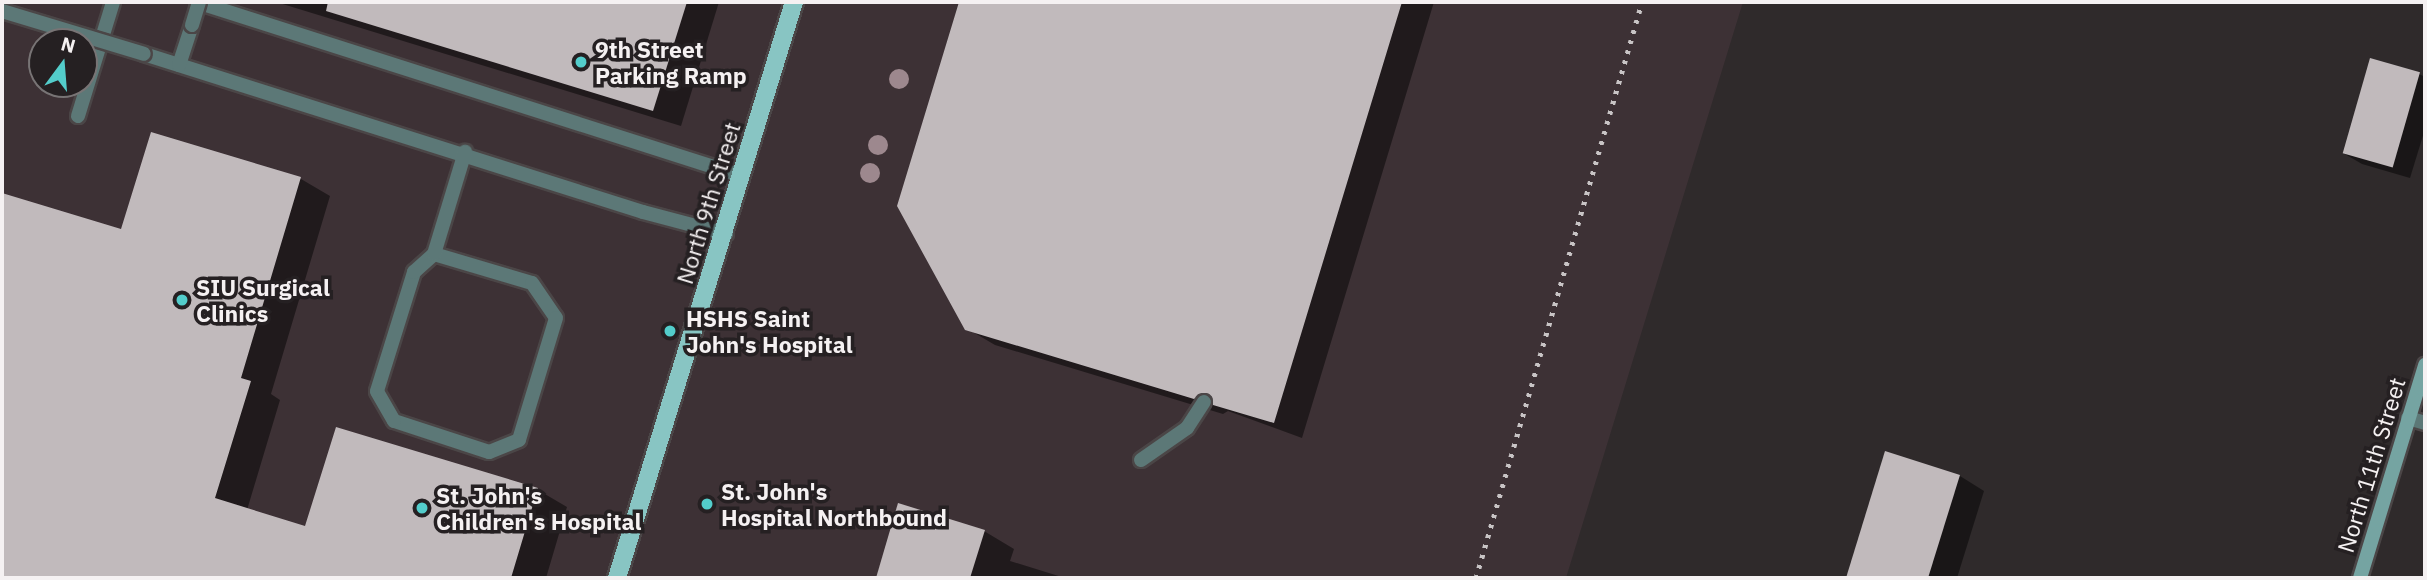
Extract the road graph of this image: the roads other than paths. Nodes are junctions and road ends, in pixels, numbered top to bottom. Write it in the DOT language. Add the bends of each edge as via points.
graph roads {
  1 [pos="113,2"];
  2 [pos="198,2"];
  3 [pos="794,2"];
  4 [pos="2,11"];
  5 [pos="179,65"];
  6 [pos="78,116"];
  7 [pos="465,152"];
  8 [pos="742,176"];
  9 [pos="726,234"];
  10 [pos="434,254"];
  11 [pos="2425,365"];
  12 [pos="1204,402"];
  13 [pos="2408,418"];
  14 [pos="2425,423"];
  15 [pos="1141,460"];
  16 [pos="617,578"];
  17 [pos="2360,578"];
  1 -- 6 [label="lane"];
  2 -- 5 [label="lane, bridge"];
  2 -- 8 [label="lane"];
  3 -- 8 [label="main road, North 9th Street"];
  4 -- 5 [label="lane, bridge"];
  5 -- 7 [label="lane"];
  7 -- 9 [label="lane" via="643,212"];
  7 -- 10 [label="lane"];
  8 -- 9 [label="main road, North 9th Street"];
  9 -- 16 [label="main road, North 9th Street"];
  10 -- 10 [label="lane" via="414,272 377,391 394,421 489,452 519,440 556,318 532,283"];
  11 -- 13 [label="street, North 11th Street"];
  12 -- 15 [label="lane" via="1187,428"];
  13 -- 14 [label="lane"];
  13 -- 17 [label="street, North 11th Street"];
}
